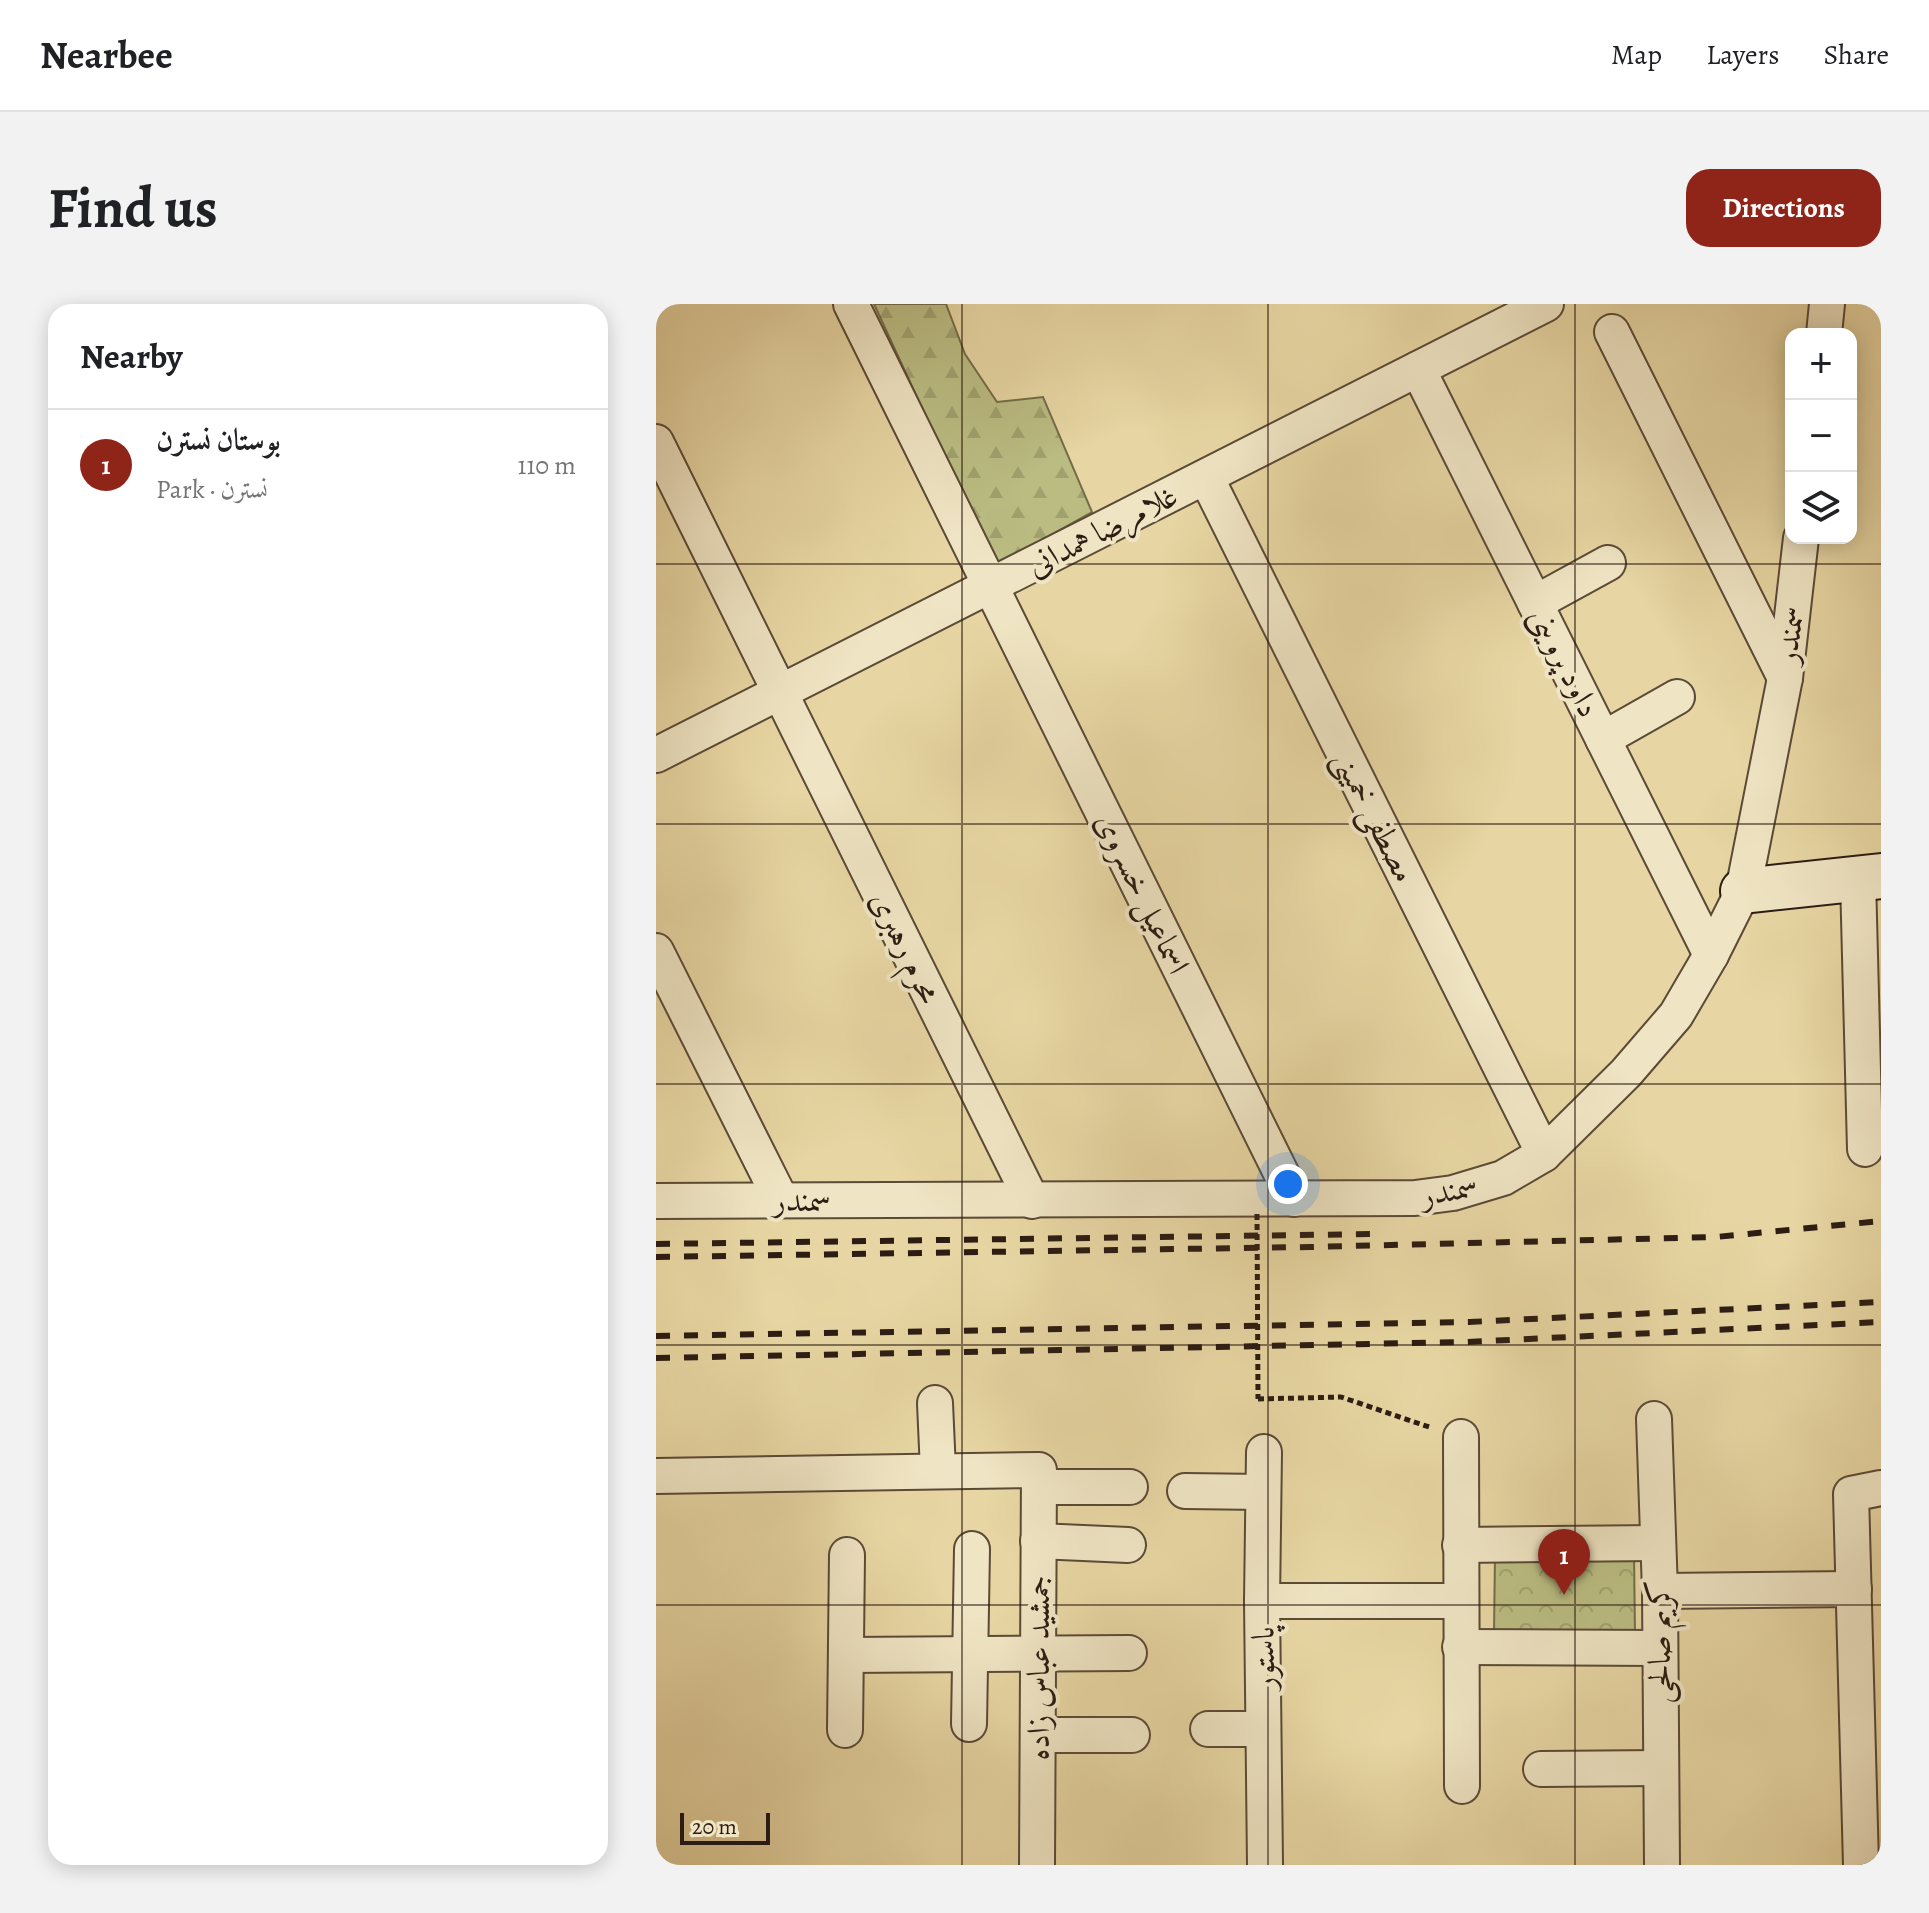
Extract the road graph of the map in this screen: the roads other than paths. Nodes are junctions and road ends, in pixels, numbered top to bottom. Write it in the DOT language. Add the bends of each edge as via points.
graph roads {
  1 [pos="851,304"];
  2 [pos="1546,304"];
  3 [pos="1827,304"];
  4 [pos="1825,328"];
  5 [pos="1612,332"];
  6 [pos="1418,369"];
  7 [pos="656,442"];
  8 [pos="1206,477"];
  9 [pos="1800,544"];
  10 [pos="1608,563"];
  11 [pos="991,587"];
  12 [pos="1535,603"];
  13 [pos="1785,678"];
  14 [pos="780,694"];
  15 [pos="1677,697"];
  16 [pos="1603,739"];
  17 [pos="656,755"];
  18 [pos="1869,877"];
  19 [pos="1743,891"];
  20 [pos="656,951"];
  21 [pos="1711,955"];
  22 [pos="1865,1149"];
  23 [pos="1544,1154"];
  24 [pos="1294,1199"];
  25 [pos="781,1200"];
  26 [pos="656,1201"];
  27 [pos="1032,1201"];
  28 [pos="935,1403"];
  29 [pos="1654,1419"];
  30 [pos="1461,1437"];
  31 [pos="1264,1452"];
  32 [pos="938,1471"];
  33 [pos="656,1476"];
  34 [pos="1039,1478"];
  35 [pos="1130,1487"];
  36 [pos="1185,1491"];
  37 [pos="1866,1491"];
  38 [pos="1263,1492"];
  39 [pos="1038,1541"];
  40 [pos="1657,1543"];
  41 [pos="1128,1545"];
  42 [pos="1460,1545"];
  43 [pos="972,1549"];
  44 [pos="847,1555"];
  45 [pos="1854,1589"];
  46 [pos="1660,1591"];
  47 [pos="1262,1601"];
  48 [pos="1460,1601"];
  49 [pos="1460,1647"];
  50 [pos="1658,1648"];
  51 [pos="1129,1653"];
  52 [pos="847,1655"];
  53 [pos="971,1655"];
  54 [pos="1038,1655"];
  55 [pos="969,1724"];
  56 [pos="1208,1729"];
  57 [pos="1263,1729"];
  58 [pos="845,1730"];
  59 [pos="1038,1735"];
  60 [pos="1132,1735"];
  61 [pos="1660,1768"];
  62 [pos="1541,1769"];
  63 [pos="1462,1786"];
  64 [pos="1037,1865"];
  65 [pos="1265,1865"];
  66 [pos="1662,1865"];
  67 [pos="1861,1865"];
  1 -- 11 [label="street, اسماعیل خسروی"];
  2 -- 6 [label="street, غلامرضا همدانی"];
  3 -- 4 [label="street"];
  5 -- 13 [label="street"];
  6 -- 8 [label="street, غلامرضا همدانی"];
  6 -- 12 [label="street, داود پروینی"];
  7 -- 14 [label="street, محرم رهبری"];
  8 -- 11 [label="street, غلامرضا همدانی"];
  8 -- 23 [label="street, مصطفی خمینی"];
  9 -- 13 [label="street, سمندر"];
  10 -- 12 [label="street"];
  11 -- 14 [label="street, غلامرضا همدانی"];
  11 -- 24 [label="street, اسماعیل خسروی"];
  12 -- 16 [label="street, داود پروینی"];
  13 -- 19 [label="street, سمندر"];
  14 -- 17 [label="street, غلامرضا همدانی"];
  14 -- 27 [label="street, محرم رهبری"];
  15 -- 16 [label="street"];
  16 -- 21 [label="street, داود پروینی"];
  18 -- 19 [label="street"];
  18 -- 22 [label="street"];
  19 -- 21 [label="street, سمندر"];
  20 -- 25 [label="street"];
  21 -- 23 [label="street, سمندر" via="1676,1015"];
  23 -- 24 [label="street, سمندر" via="1503,1178 1453,1193"];
  24 -- 27 [label="street, سمندر"];
  25 -- 26 [label="street, سمندر"];
  25 -- 27 [label="street, سمندر"];
  28 -- 32 [label="street"];
  29 -- 40 [label="street, کریم صالحی"];
  30 -- 42 [label="street"];
  31 -- 38 [label="street, پاستور"];
  32 -- 33 [label="street"];
  32 -- 34 [label="street"];
  34 -- 35 [label="street"];
  34 -- 39 [label="street, جمشید عباس زاده"];
  36 -- 38 [label="street"];
  37 -- 45 [label="street"];
  38 -- 47 [label="street, پاستور"];
  39 -- 41 [label="street"];
  39 -- 54 [label="street, جمشید عباس زاده"];
  40 -- 42 [label="street"];
  40 -- 46 [label="street, کریم صالحی"];
  42 -- 48 [label="street"];
  43 -- 53 [label="street"];
  44 -- 52 [label="street"];
  45 -- 46 [label="street"];
  45 -- 67 [label="street"];
  46 -- 50 [label="street, کریم صالحی"];
  47 -- 48 [label="street"];
  47 -- 57 [label="street, پاستور"];
  48 -- 49 [label="street"];
  49 -- 50 [label="street"];
  49 -- 63 [label="street"];
  50 -- 61 [label="street, کریم صالحی"];
  51 -- 54 [label="street"];
  52 -- 53 [label="street"];
  52 -- 58 [label="street"];
  53 -- 54 [label="street"];
  53 -- 55 [label="street"];
  54 -- 59 [label="street, جمشید عباس زاده"];
  56 -- 57 [label="street"];
  57 -- 65 [label="street, پاستور"];
  59 -- 60 [label="street"];
  59 -- 64 [label="street, جمشید عباس زاده"];
  61 -- 62 [label="street"];
  61 -- 66 [label="street, کریم صالحی"];
}
